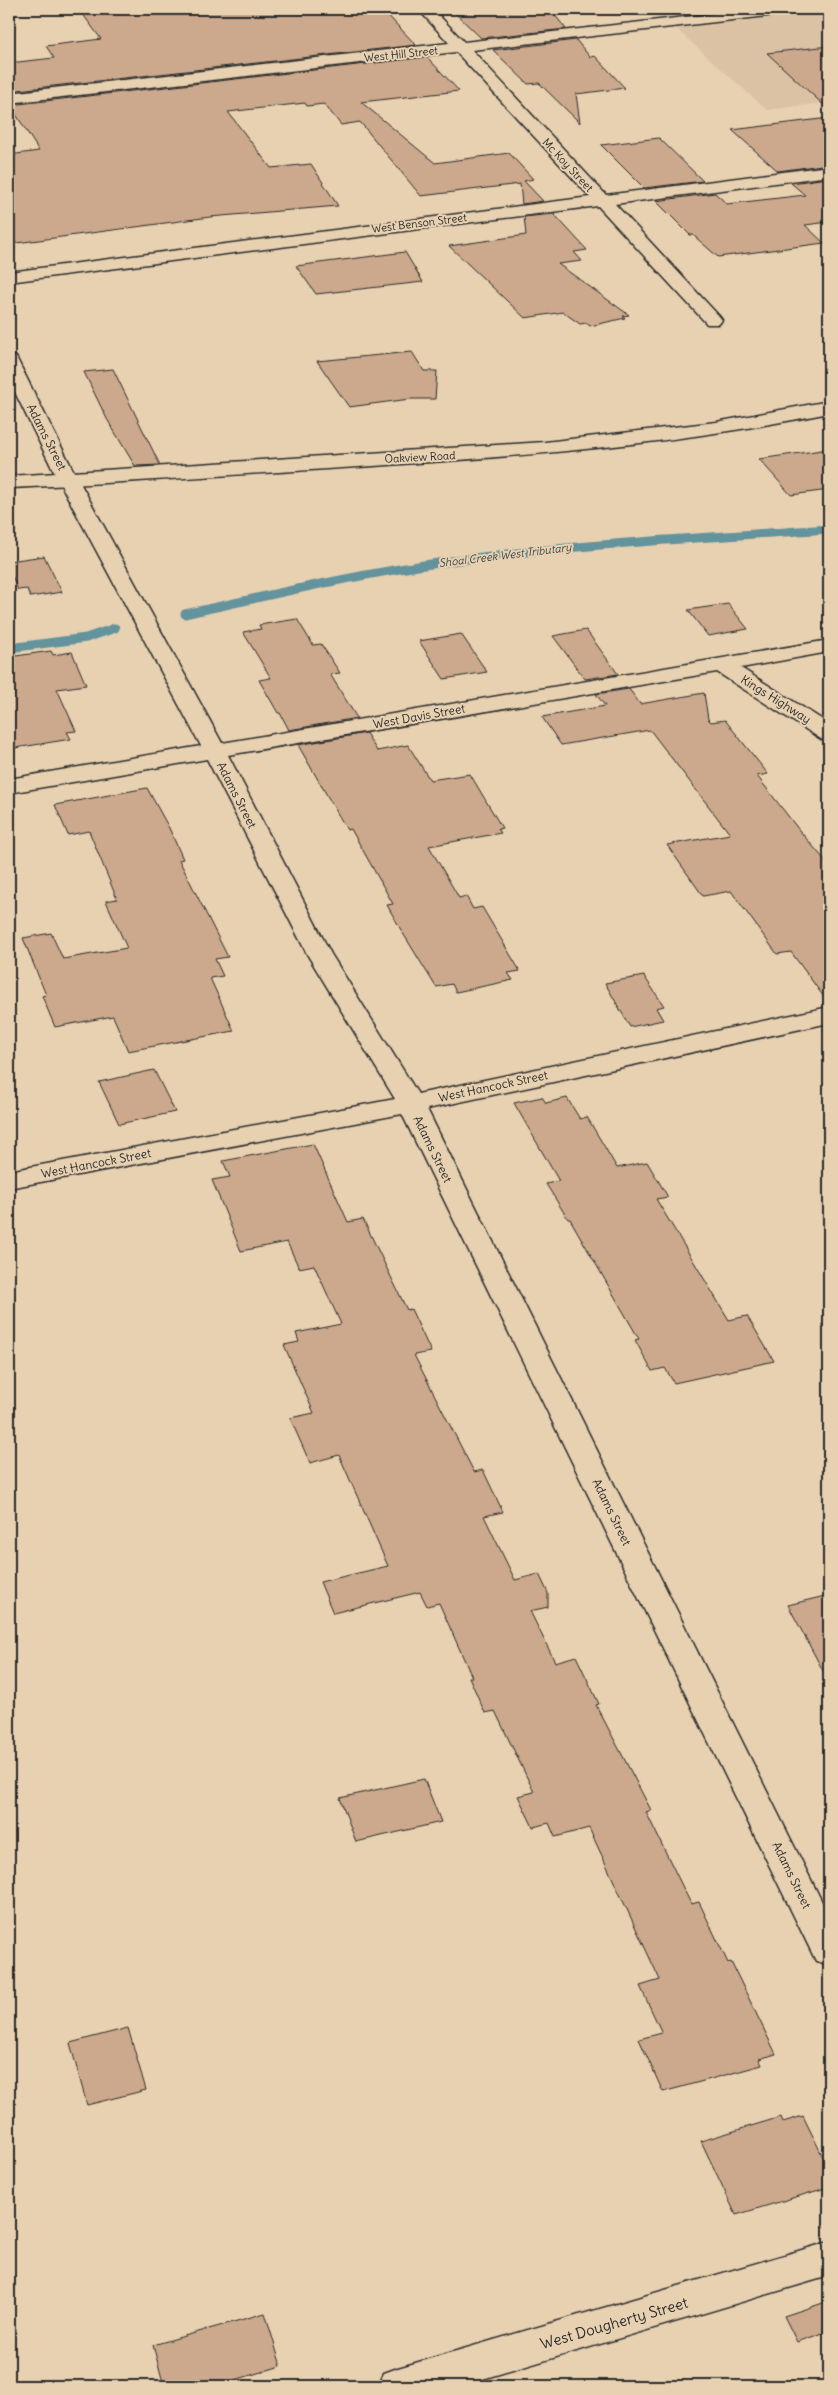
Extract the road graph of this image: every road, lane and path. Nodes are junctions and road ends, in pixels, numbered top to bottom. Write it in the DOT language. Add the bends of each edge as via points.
graph roads {
  1 [pos="425,9"];
  2 [pos="793,9"];
  3 [pos="459,47"];
  4 [pos="9,98"];
  5 [pos="829,171"];
  6 [pos="600,200"];
  7 [pos="9,277"];
  8 [pos="713,320"];
  9 [pos="9,361"];
  10 [pos="829,407"];
  11 [pos="68,478"];
  12 [pos="9,482"];
  13 [pos="829,646"];
  14 [pos="722,665"];
  15 [pos="829,734"];
  16 [pos="214,750"];
  17 [pos="9,786"];
  18 [pos="829,1016"];
  19 [pos="411,1104"];
  20 [pos="9,1180"];
  21 [pos="829,1951"];
  22 [pos="829,2259"];
  23 [pos="398,2386"];
  1 -- 3 [label="street, Mc Koy Street"];
  2 -- 3 [label="street, West Hill Street"];
  3 -- 4 [label="street, West Hill Street"];
  3 -- 6 [label="street, Mc Koy Street"];
  5 -- 6 [label="street, West Benson Street"];
  6 -- 7 [label="street, West Benson Street"];
  6 -- 8 [label="street, Mc Koy Street"];
  9 -- 11 [label="street, Adams Street"];
  10 -- 11 [label="street, Oakview Road" via="763,422 486,453"];
  11 -- 12 [label="street, Oakview Road"];
  11 -- 16 [label="street, Adams Street"];
  13 -- 14 [label="street, West Davis Street"];
  14 -- 15 [label="street, Kings Highway"];
  14 -- 16 [label="street, West Davis Street"];
  16 -- 17 [label="street, West Davis Street"];
  16 -- 19 [label="street, Adams Street" via="319,954"];
  18 -- 19 [label="street, West Hancock Street"];
  19 -- 20 [label="street, West Hancock Street"];
  19 -- 21 [label="street, Adams Street"];
  22 -- 23 [label="street, West Dougherty Street"];
}
